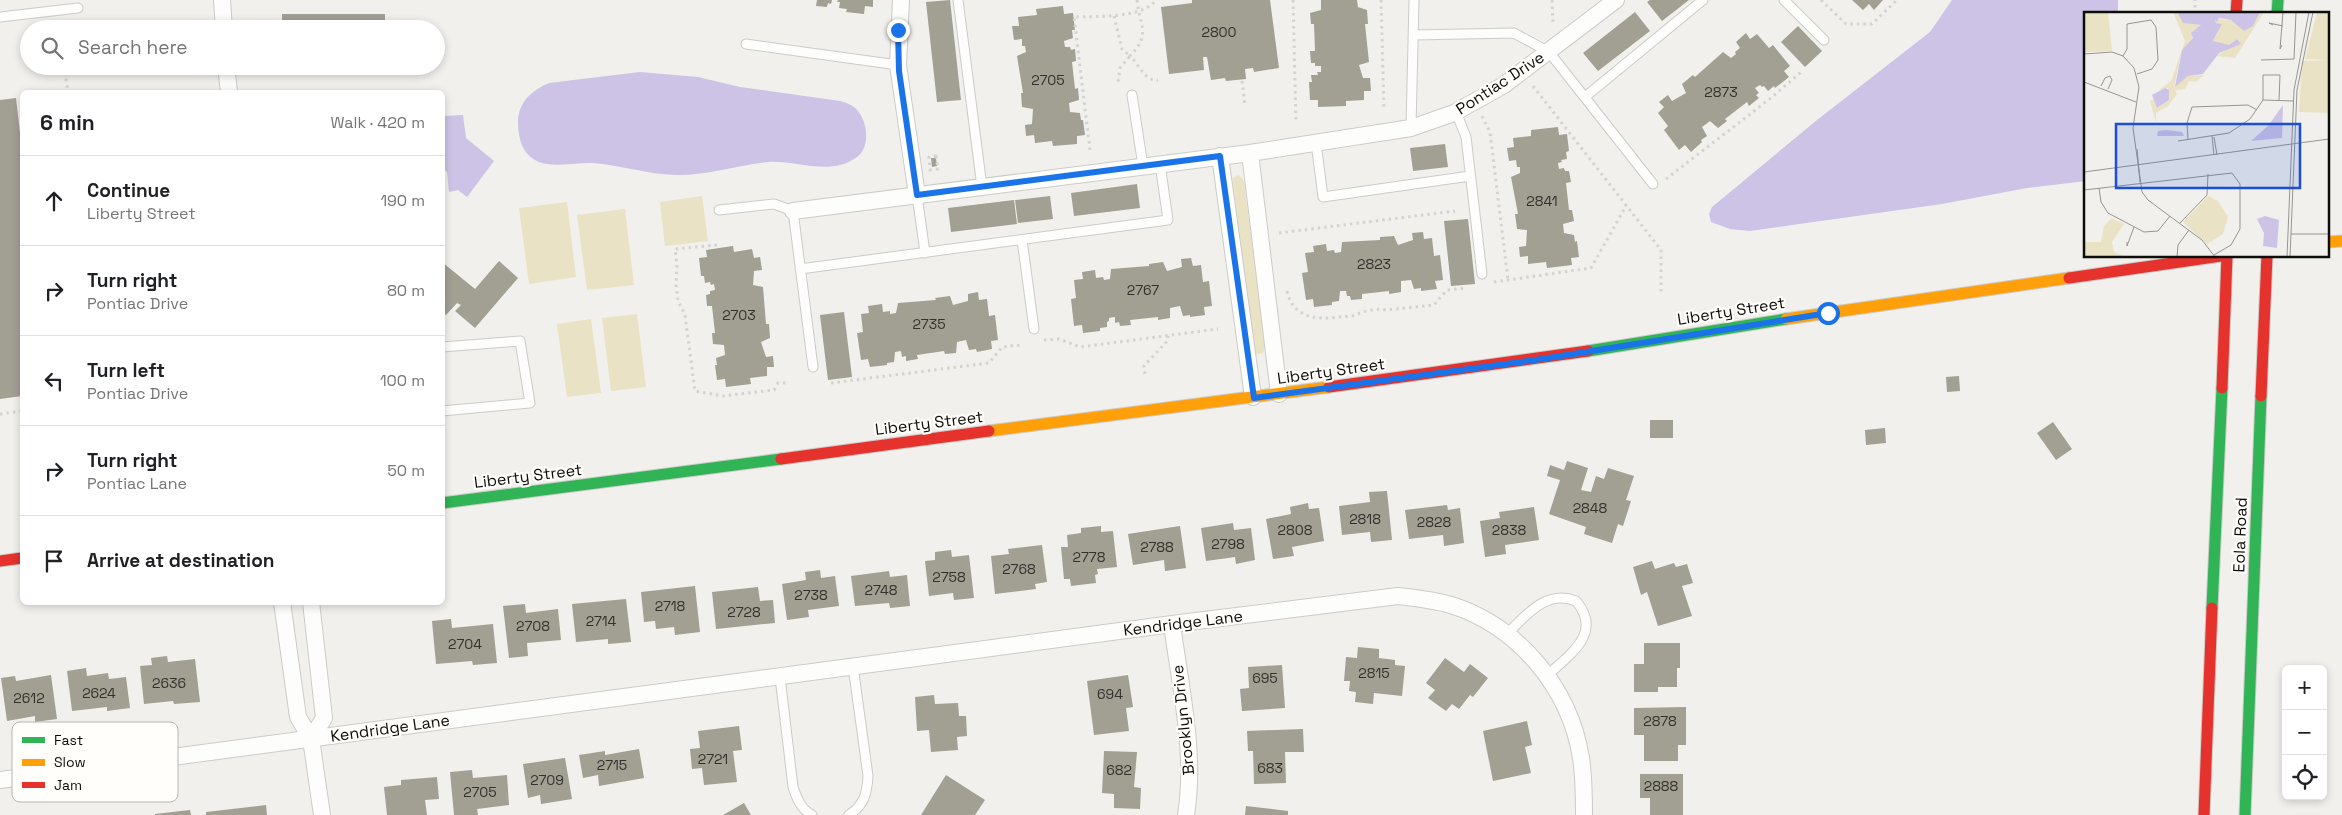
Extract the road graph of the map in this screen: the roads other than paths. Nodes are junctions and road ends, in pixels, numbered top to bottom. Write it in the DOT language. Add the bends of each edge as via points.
graph roads {
  1 [pos="222,0"];
  2 [pos="901,0"];
  3 [pos="958,0"];
  4 [pos="1414,0"];
  5 [pos="1616,0"];
  6 [pos="1703,0"];
  7 [pos="1784,0"];
  8 [pos="78,8"];
  9 [pos="0,17"];
  10 [pos="223,20"];
  11 [pos="1414,35"];
  12 [pos="1824,40"];
  13 [pos="746,44"];
  14 [pos="1549,52"];
  15 [pos="898,65"];
  16 [pos="227,75"];
  17 [pos="228,90"];
  18 [pos="1132,95"];
  19 [pos="1585,97"];
  20 [pos="1456,112"];
  21 [pos="1411,128"];
  22 [pos="1316,143"];
  23 [pos="1250,153"];
  24 [pos="1220,156"];
  25 [pos="1160,164"];
  26 [pos="1143,166"];
  27 [pos="1470,176"];
  28 [pos="1658,183"];
  29 [pos="982,186"];
  30 [pos="917,195"];
  31 [pos="719,210"];
  32 [pos="793,211"];
  33 [pos="1022,240"];
  34 [pos="925,253"];
  35 [pos="2207,258"];
  36 [pos="2226,258"];
  37 [pos="2267,258"];
  38 [pos="800,269"];
  39 [pos="1482,274"];
  40 [pos="1034,330"];
  41 [pos="445,347"];
  42 [pos="813,367"];
  43 [pos="1279,394"];
  44 [pos="1254,398"];
  45 [pos="445,411"];
  46 [pos="445,503"];
  47 [pos="20,558"];
  48 [pos="0,561"];
  49 [pos="282,605"];
  50 [pos="311,605"];
  51 [pos="1172,624"];
  52 [pos="1507,634"];
  53 [pos="853,666"];
  54 [pos="1547,676"];
  55 [pos="780,677"];
  56 [pos="311,738"];
  57 [pos="178,756"];
  58 [pos="322,815"];
  59 [pos="812,815"];
  60 [pos="849,815"];
  61 [pos="1186,815"];
  62 [pos="1584,815"];
  63 [pos="2204,815"];
  64 [pos="2245,815"];
  1 -- 10 [label="street"];
  2 -- 15 [label="street"];
  3 -- 29 [label="lane"];
  4 -- 11 [label="lane"];
  5 -- 14 [label="street, Pontiac Drive"];
  6 -- 19 [label="lane"];
  7 -- 12 [label="lane"];
  8 -- 9 [label="lane"];
  11 -- 14 [label="lane" via="1514,33"];
  11 -- 21 [label="lane"];
  13 -- 15 [label="lane"];
  14 -- 19 [label="lane"];
  14 -- 20 [label="street, Pontiac Drive" via="1504,85"];
  15 -- 30 [label="street"];
  16 -- 17 [label="street"];
  18 -- 26 [label="lane"];
  19 -- 28 [label="lane"];
  20 -- 21 [label="street, Pontiac Drive"];
  20 -- 27 [label="lane" via="1466,138"];
  21 -- 22 [label="street, Pontiac Drive"];
  22 -- 23 [label="street, Pontiac Drive"];
  22 -- 27 [label="lane" via="1323,196"];
  23 -- 24 [label="street, Pontiac Drive"];
  23 -- 43 [label="street"];
  24 -- 25 [label="street, Pontiac Drive"];
  24 -- 44 [label="street"];
  25 -- 26 [label="street, Pontiac Drive"];
  25 -- 33 [label="lane" via="1168,220"];
  26 -- 29 [label="street, Pontiac Drive"];
  27 -- 39 [label="lane"];
  29 -- 30 [label="street, Pontiac Drive"];
  30 -- 32 [label="street, Pontiac Drive"];
  30 -- 34 [label="lane"];
  31 -- 32 [label="lane" via="774,204"];
  32 -- 38 [label="lane"];
  33 -- 34 [label="lane"];
  33 -- 40 [label="lane"];
  34 -- 38 [label="lane"];
  35 -- 43 [label="street, Liberty Street" via="1773,321 1542,359"];
  36 -- 63 [label="street, Eola Road"];
  37 -- 64 [label="street, Eola Road"];
  38 -- 42 [label="lane"];
  41 -- 45 [label="lane" via="520,341 530,403"];
  43 -- 44 [label="street, Liberty Street"];
  44 -- 46 [label="street, Liberty Street"];
  47 -- 48 [label="street"];
  49 -- 56 [label="street" via="298,717"];
  50 -- 56 [label="street" via="324,718"];
  51 -- 52 [label="street, Kendridge Lane" via="1398,596 1452,606"];
  51 -- 53 [label="street, Kendridge Lane"];
  51 -- 61 [label="street, Brooklyn Drive" via="1190,778"];
  52 -- 54 [label="street, Kendridge Lane"];
  52 -- 54 [label="lane" via="1542,603 1561,597 1576,602 1586,624 1582,642"];
  53 -- 55 [label="street, Kendridge Lane"];
  53 -- 60 [label="lane" via="868,776 867,793 860,807"];
  54 -- 62 [label="street, Kendridge Lane" via="1570,716 1578,740"];
  55 -- 56 [label="street, Kendridge Lane"];
  55 -- 59 [label="lane" via="793,787 804,811"];
  56 -- 57 [label="street, Kendridge Lane"];
  56 -- 58 [label="street"];
}
